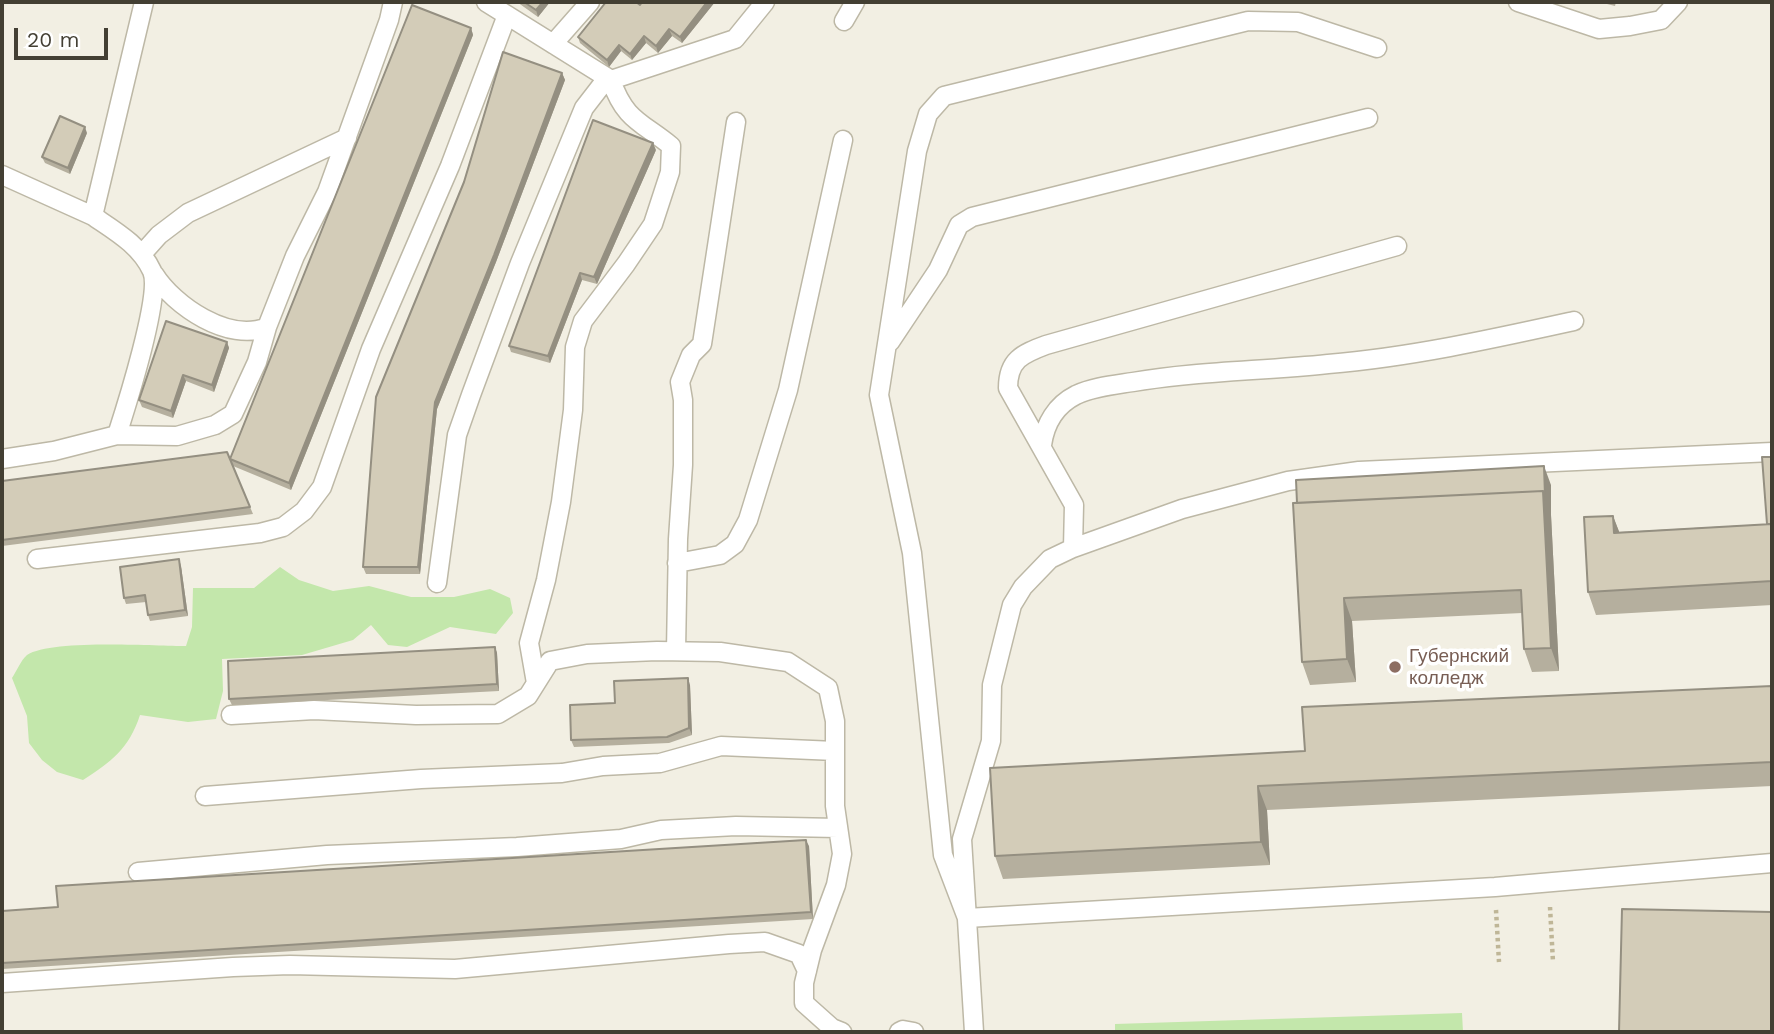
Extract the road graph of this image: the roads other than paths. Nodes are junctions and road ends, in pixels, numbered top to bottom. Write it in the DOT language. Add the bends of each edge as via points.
graph roads {
  1 [pos="144,2"];
  2 [pos="393,2"];
  3 [pos="486,2"];
  4 [pos="590,2"];
  5 [pos="765,2"];
  6 [pos="855,2"];
  7 [pos="1518,2"];
  8 [pos="1678,2"];
  9 [pos="506,15"];
  10 [pos="844,21"];
  11 [pos="553,44"];
  12 [pos="1377,48"];
  13 [pos="611,80"];
  14 [pos="1368,118"];
  15 [pos="736,122"];
  16 [pos="347,138"];
  17 [pos="843,140"];
  18 [pos="2,175"];
  19 [pos="93,216"];
  20 [pos="1397,246"];
  21 [pos="142,254"];
  22 [pos="154,274"];
  23 [pos="1574,321"];
  24 [pos="267,327"];
  25 [pos="887,347"];
  26 [pos="117,435"];
  27 [pos="1042,445"];
  28 [pos="1772,452"];
  29 [pos="2,459"];
  30 [pos="1073,548"];
  31 [pos="37,559"];
  32 [pos="677,564"];
  33 [pos="437,583"];
  34 [pos="677,651"];
  35 [pos="536,683"];
  36 [pos="231,715"];
  37 [pos="835,751"];
  38 [pos="205,796"];
  39 [pos="838,828"];
  40 [pos="1772,863"];
  41 [pos="138,872"];
  42 [pos="967,918"];
  43 [pos="807,971"];
  44 [pos="2,983"];
  45 [pos="842,1032"];
  46 [pos="899,1032"];
  47 [pos="914,1032"];
  48 [pos="974,1032"];
  1 -- 19 [label="lane"];
  2 -- 16 [label="lane"];
  3 -- 9 [label="lane"];
  4 -- 11 [label="lane"];
  5 -- 13 [label="lane" via="734,39"];
  6 -- 10 [label="lane"];
  7 -- 8 [label="lane" via="1599,29 1661,20"];
  9 -- 11 [label="lane"];
  9 -- 31 [label="lane" via="450,166 370,349 322,487 304,511 283,527 260,533"];
  11 -- 13 [label="lane"];
  12 -- 25 [label="lane" via="1298,23 1248,21 944,96 928,114 917,151"];
  13 -- 33 [label="lane" via="583,108 457,435"];
  13 -- 35 [label="lane" via="623,107 671,146 670,172 653,224 583,321 575,347 573,410 561,502 529,643"];
  14 -- 25 [label="lane" via="972,216 959,225 938,270"];
  15 -- 32 [label="lane" via="702,344 691,355 680,382 683,465"];
  16 -- 21 [label="lane" via="188,213"];
  16 -- 24 [label="lane"];
  17 -- 32 [label="lane" via="788,390 748,520 736,544 720,555"];
  18 -- 19 [label="lane"];
  19 -- 21 [label="lane"];
  20 -- 27 [label="lane" via="1030,351 1016,359 1008,373 1008,388"];
  21 -- 22 [label="lane"];
  22 -- 24 [label="lane" via="178,302 224,327 244,333"];
  22 -- 26 [label="lane" via="138,372"];
  23 -- 27 [label="lane" via="1460,346 1365,360 1110,386 1076,395 1058,407"];
  24 -- 26 [label="lane" via="233,414 215,425 177,436"];
  25 -- 42 [label="lane" via="879,394 912,553 943,855"];
  26 -- 29 [label="lane"];
  27 -- 30 [label="lane" via="1074,505"];
  28 -- 30 [label="lane" via="1359,471 1288,481 1182,509"];
  30 -- 42 [label="lane" via="1050,558 1012,604 992,685 991,741 962,838"];
  32 -- 34 [label="lane"];
  34 -- 35 [label="lane" via="587,654 550,661"];
  34 -- 37 [label="lane" via="788,662 828,688"];
  35 -- 36 [label="lane" via="528,696 498,714 314,710"];
  37 -- 38 [label="lane" via="721,746 660,763 562,773"];
  37 -- 39 [label="lane"];
  39 -- 41 [label="lane" via="661,830 608,840 327,855"];
  39 -- 43 [label="lane" via="842,854 836,885"];
  40 -- 42 [label="lane" via="1495,887"];
  42 -- 48 [label="lane"];
  43 -- 44 [label="lane" via="799,954 765,943 455,969 290,965"];
  43 -- 45 [label="lane" via="804,1003"];
  46 -- 47 [label="lane"];
}
